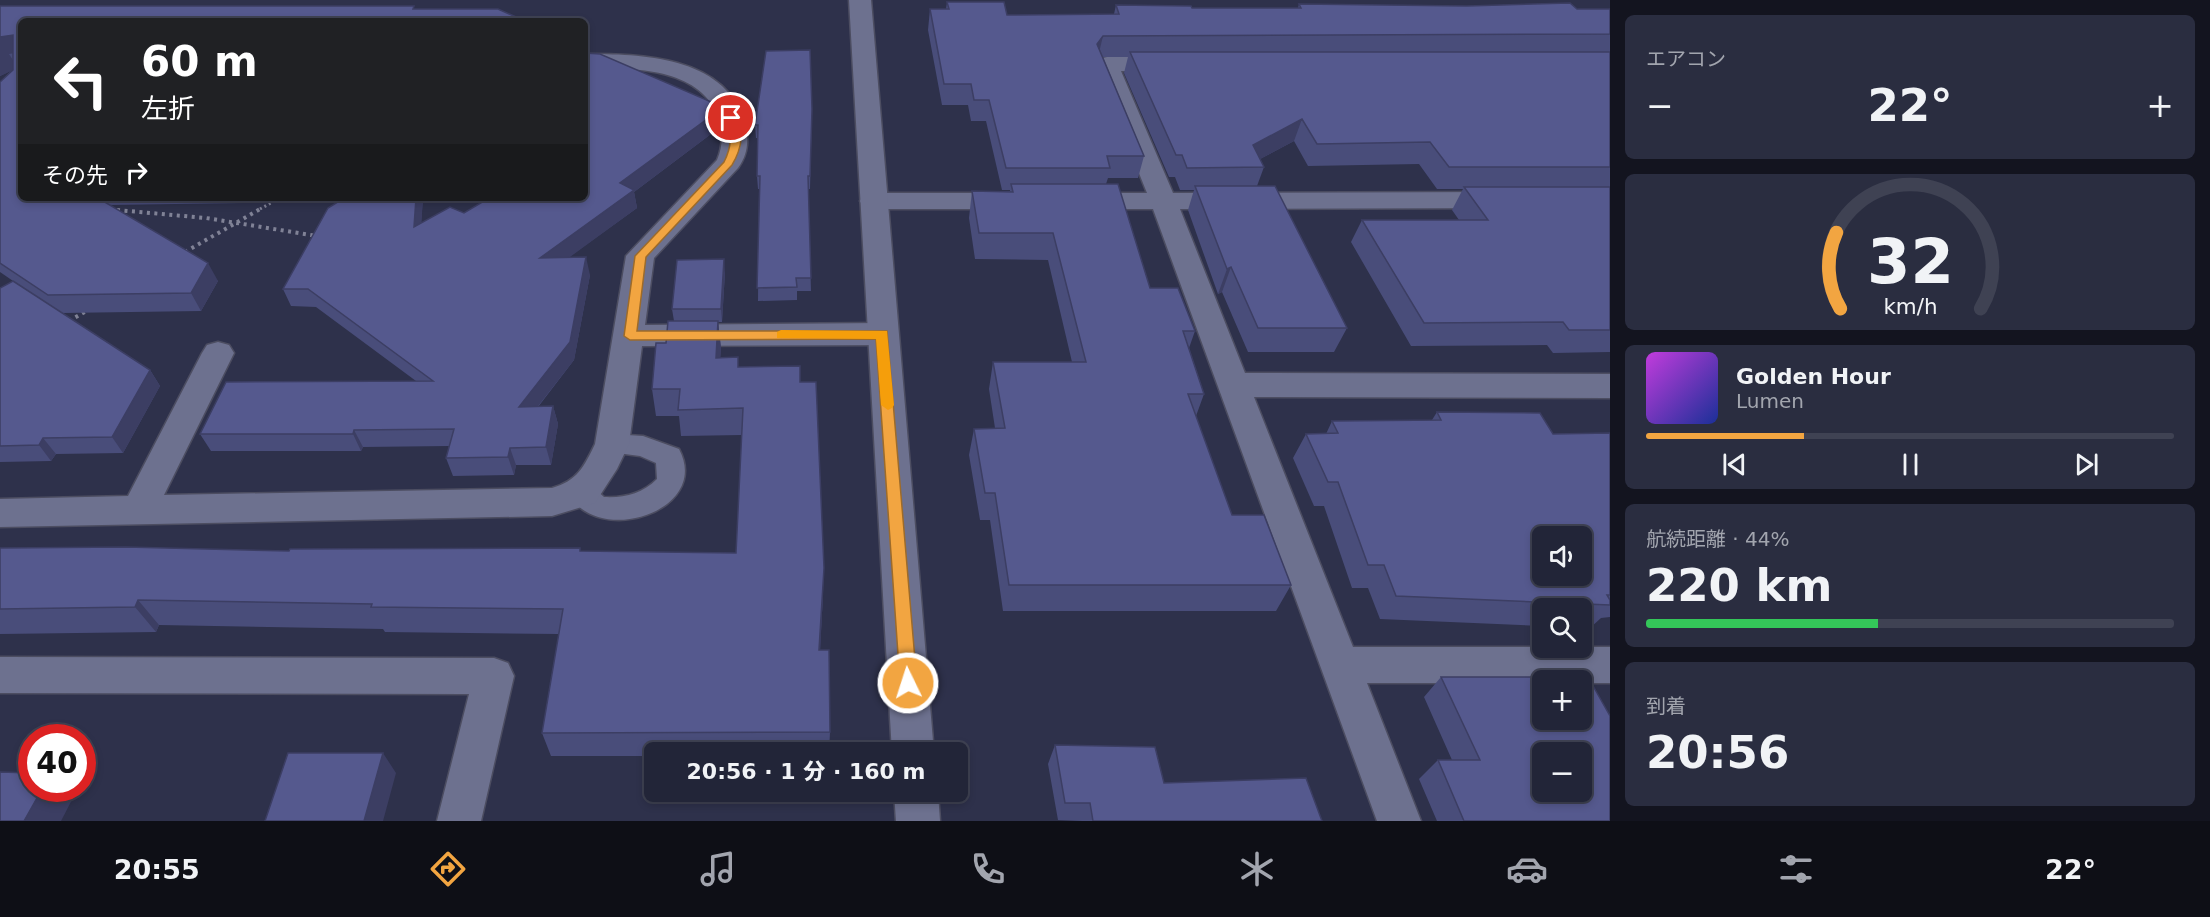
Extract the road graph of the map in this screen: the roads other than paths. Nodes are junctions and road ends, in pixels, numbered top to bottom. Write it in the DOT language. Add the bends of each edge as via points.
graph roads {
  1 [pos="860,0"];
  2 [pos="588,62"];
  3 [pos="1191,64"];
  4 [pos="1163,200"];
  5 [pos="1528,200"];
  6 [pos="873,201"];
  7 [pos="882,334"];
  8 [pos="630,336"];
  9 [pos="218,353"];
  10 [pos="1233,385"];
  11 [pos="1610,386"];
  12 [pos="612,444"];
  13 [pos="582,493"];
  14 [pos="139,510"];
  15 [pos="0,513"];
  16 [pos="1340,665"];
  17 [pos="1610,665"];
  18 [pos="0,675"];
  19 [pos="912,742"];
  20 [pos="917,802"];
  21 [pos="459,821"];
  22 [pos="918,821"];
  23 [pos="1399,821"];
  1 -- 6 [label="street"];
  2 -- 8 [label="street" via="640,62 685,75 710,87 724,100 736,131 736,149 729,163 640,256"];
  3 -- 4 [label="street" via="1107,64"];
  4 -- 5 [label="street"];
  4 -- 6 [label="street"];
  4 -- 10 [label="street"];
  6 -- 7 [label="street"];
  7 -- 8 [label="street"];
  7 -- 19 [label="street"];
  8 -- 12 [label="street"];
  9 -- 14 [label="street"];
  10 -- 11 [label="street"];
  10 -- 16 [label="street"];
  12 -- 13 [label="street"];
  12 -- 13 [label="lane" via="643,446 669,457 672,479 663,495 614,508 596,506"];
  13 -- 14 [label="street" via="552,502"];
  14 -- 15 [label="street"];
  16 -- 17 [label="street"];
  16 -- 23 [label="street"];
  18 -- 21 [label="street" via="494,676"];
  20 -- 22 [label="street"];
}
